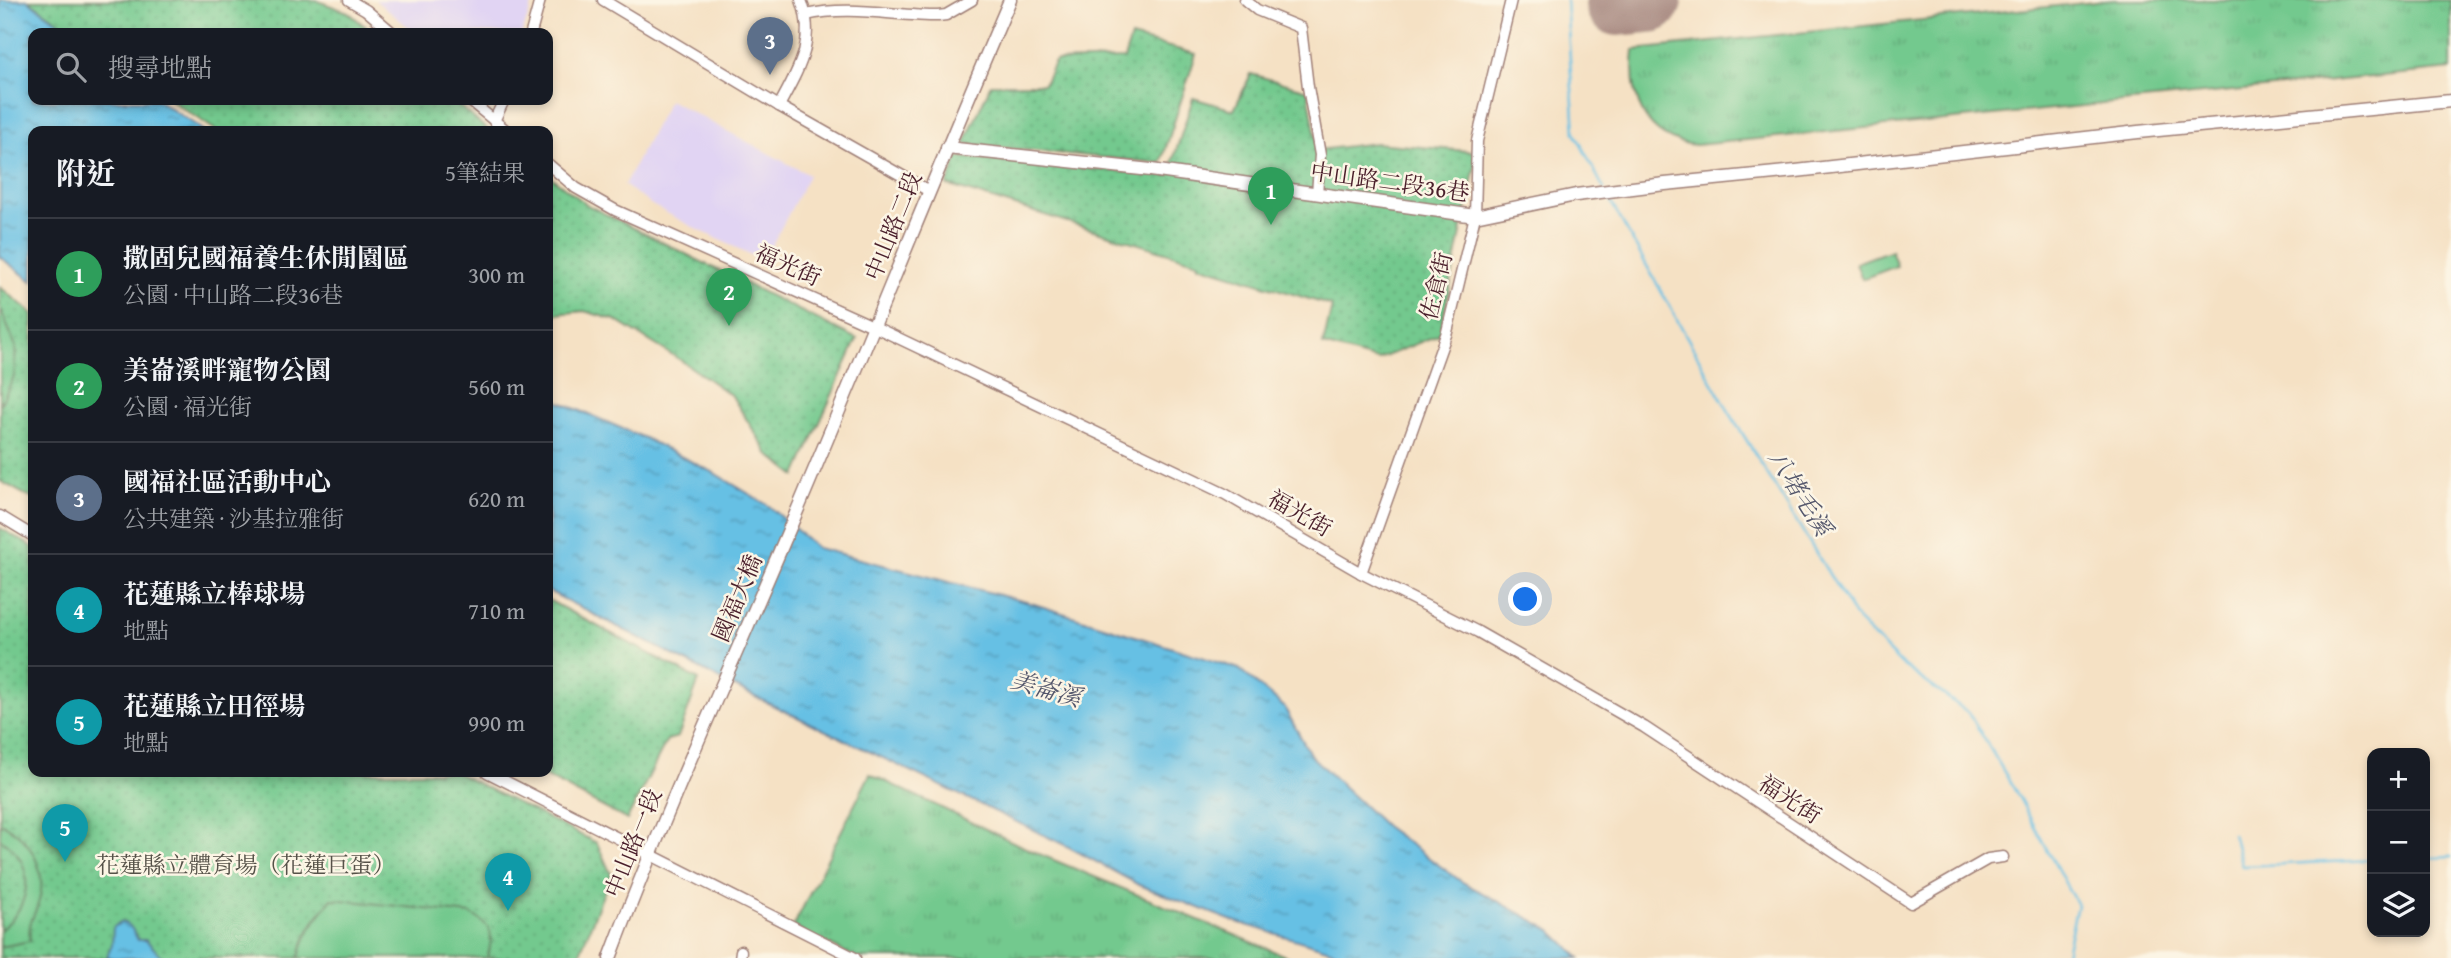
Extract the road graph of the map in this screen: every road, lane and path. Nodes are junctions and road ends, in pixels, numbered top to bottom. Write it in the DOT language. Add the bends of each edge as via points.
graph roads {
  1 [pos="349,0"];
  2 [pos="540,0"];
  3 [pos="603,0"];
  4 [pos="801,0"];
  5 [pos="972,0"];
  6 [pos="1010,0"];
  7 [pos="1245,0"];
  8 [pos="1511,0"];
  9 [pos="806,15"];
  10 [pos="387,28"];
  11 [pos="532,28"];
  12 [pos="2451,102"];
  13 [pos="475,105"];
  14 [pos="501,105"];
  15 [pos="779,106"];
  16 [pos="494,121"];
  17 [pos="500,126"];
  18 [pos="947,148"];
  19 [pos="553,168"];
  20 [pos="929,191"];
  21 [pos="1317,193"];
  22 [pos="1475,216"];
  23 [pos="875,327"];
  24 [pos="815,467"];
  25 [pos="0,516"];
  26 [pos="28,533"];
  27 [pos="1361,573"];
  28 [pos="697,744"];
  29 [pos="497,777"];
  30 [pos="650,853"];
  31 [pos="2003,857"];
  32 [pos="610,958"];
  33 [pos="855,958"];
  1 -- 10 [label="street"];
  2 -- 11 [label="street"];
  3 -- 15 [label="street"];
  4 -- 9 [label="street"];
  5 -- 9 [label="street" via="938,16 846,11"];
  6 -- 18 [label="street, 中山路二段"];
  7 -- 21 [label="street" via="1257,10 1301,28 1320,155"];
  8 -- 22 [label="street, 佐倉街" via="1477,141"];
  9 -- 15 [label="street" via="802,64"];
  12 -- 22 [label="street, 中山路二段36巷" via="1665,184 1576,195"];
  13 -- 16 [label="street"];
  14 -- 16 [label="street"];
  15 -- 20 [label="street"];
  16 -- 17 [label="street"];
  18 -- 20 [label="street, 中山路二段"];
  18 -- 21 [label="street, 中山路二段36巷"];
  19 -- 23 [label="street, 福光街" via="576,188 615,210"];
  20 -- 23 [label="street, 中山路二段"];
  21 -- 22 [label="street, 中山路二段36巷"];
  22 -- 27 [label="street, 佐倉街" via="1447,332"];
  23 -- 24 [label="street, 中山路二段"];
  23 -- 27 [label="street, 福光街" via="1225,494"];
  24 -- 28 [label="street, 國福大橋"];
  25 -- 26 [label="street"];
  27 -- 31 [label="street, 福光街" via="1478,632 1644,727 1911,903 1988,859"];
  28 -- 30 [label="street, 中山路一段"];
  29 -- 30 [label="street"];
  30 -- 32 [label="street, 中山路一段"];
  30 -- 33 [label="street"];
}
